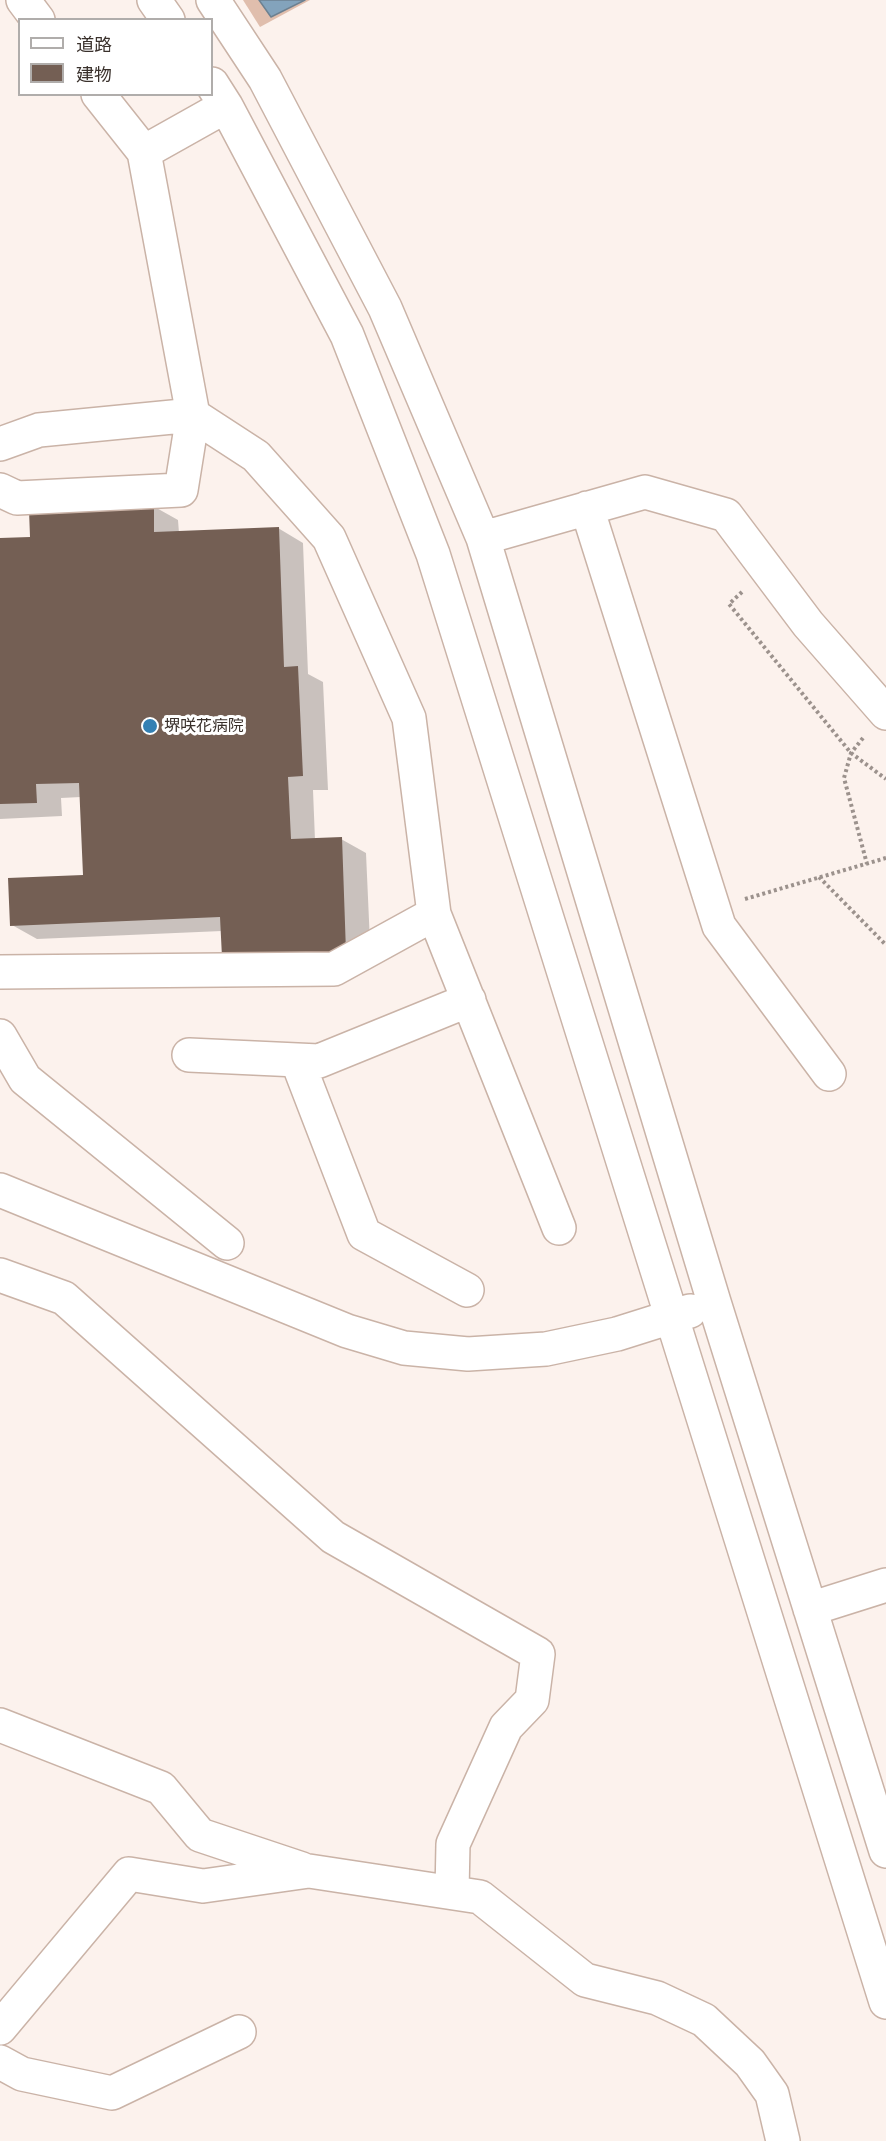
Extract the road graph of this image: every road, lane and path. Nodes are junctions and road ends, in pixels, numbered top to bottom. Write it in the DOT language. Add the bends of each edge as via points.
graph roads {
  1 [pos="23,0"];
  2 [pos="154,0"];
  3 [pos="213,0"];
  4 [pos="36,18"];
  5 [pos="167,18"];
  6 [pos="219,95"];
  7 [pos="100,96"];
  8 [pos="144,152"];
  9 [pos="193,415"];
  10 [pos="0,444"];
  11 [pos="0,490"];
  12 [pos="587,508"];
  13 [pos="483,538"];
  14 [pos="729,604"];
  15 [pos="885,712"];
  16 [pos="851,753"];
  17 [pos="886,779"];
  18 [pos="886,858"];
  19 [pos="867,864"];
  20 [pos="819,877"];
  21 [pos="713,908"];
  22 [pos="434,915"];
  23 [pos="886,945"];
  24 [pos="0,972"];
  25 [pos="468,1000"];
  26 [pos="0,1036"];
  27 [pos="189,1055"];
  28 [pos="297,1060"];
  29 [pos="829,1074"];
  30 [pos="0,1190"];
  31 [pos="559,1228"];
  32 [pos="227,1243"];
  33 [pos="0,1275"];
  34 [pos="467,1290"];
  35 [pos="714,1302"];
  36 [pos="670,1317"];
  37 [pos="886,1586"];
  38 [pos="810,1609"];
  39 [pos="0,1725"];
  40 [pos="886,1851"];
  41 [pos="309,1871"];
  42 [pos="452,1893"];
  43 [pos="886,2002"];
  44 [pos="0,2028"];
  45 [pos="239,2032"];
  46 [pos="0,2062"];
  47 [pos="783,2141"];
  1 -- 4 [label="street"];
  2 -- 5 [label="street"];
  3 -- 13 [label="street" via="265,79 385,308"];
  6 -- 8 [label="street"];
  6 -- 36 [label="street" via="347,335 433,554"];
  7 -- 8 [label="street"];
  8 -- 9 [label="street"];
  9 -- 10 [label="street" via="39,430"];
  9 -- 11 [label="street" via="181,490 16,498"];
  9 -- 22 [label="street" via="256,456 329,538 409,718"];
  12 -- 13 [label="street"];
  12 -- 15 [label="street" via="645,492 726,515 808,624"];
  12 -- 21 [label="street"];
  13 -- 35 [label="street"];
  14 -- 16 [label="path"];
  15 -- 16 [label="path"];
  16 -- 17 [label="path"];
  16 -- 19 [label="path" via="844,778"];
  18 -- 19 [label="path"];
  19 -- 20 [label="path"];
  20 -- 21 [label="path"];
  20 -- 23 [label="path"];
  21 -- 29 [label="street" via="719,926"];
  22 -- 24 [label="street" via="334,969"];
  22 -- 25 [label="street"];
  25 -- 28 [label="street" via="319,1061"];
  25 -- 31 [label="street"];
  26 -- 32 [label="street" via="25,1079"];
  27 -- 28 [label="street"];
  28 -- 34 [label="street" via="364,1234"];
  30 -- 36 [label="street" via="347,1331 404,1348 468,1354 546,1349 617,1334"];
  33 -- 42 [label="street" via="64,1298 333,1537 538,1654 532,1700 506,1727 453,1844"];
  35 -- 36 [label="street"];
  35 -- 38 [label="street"];
  36 -- 43 [label="street"];
  37 -- 38 [label="street"];
  38 -- 40 [label="street"];
  39 -- 41 [label="street" via="160,1788 200,1835"];
  41 -- 42 [label="street"];
  41 -- 44 [label="street" via="203,1886 129,1874"];
  42 -- 47 [label="street" via="480,1897 585,1980 657,1998 705,2020 750,2063 772,2094"];
  45 -- 46 [label="street" via="112,2093 22,2074"];
}
